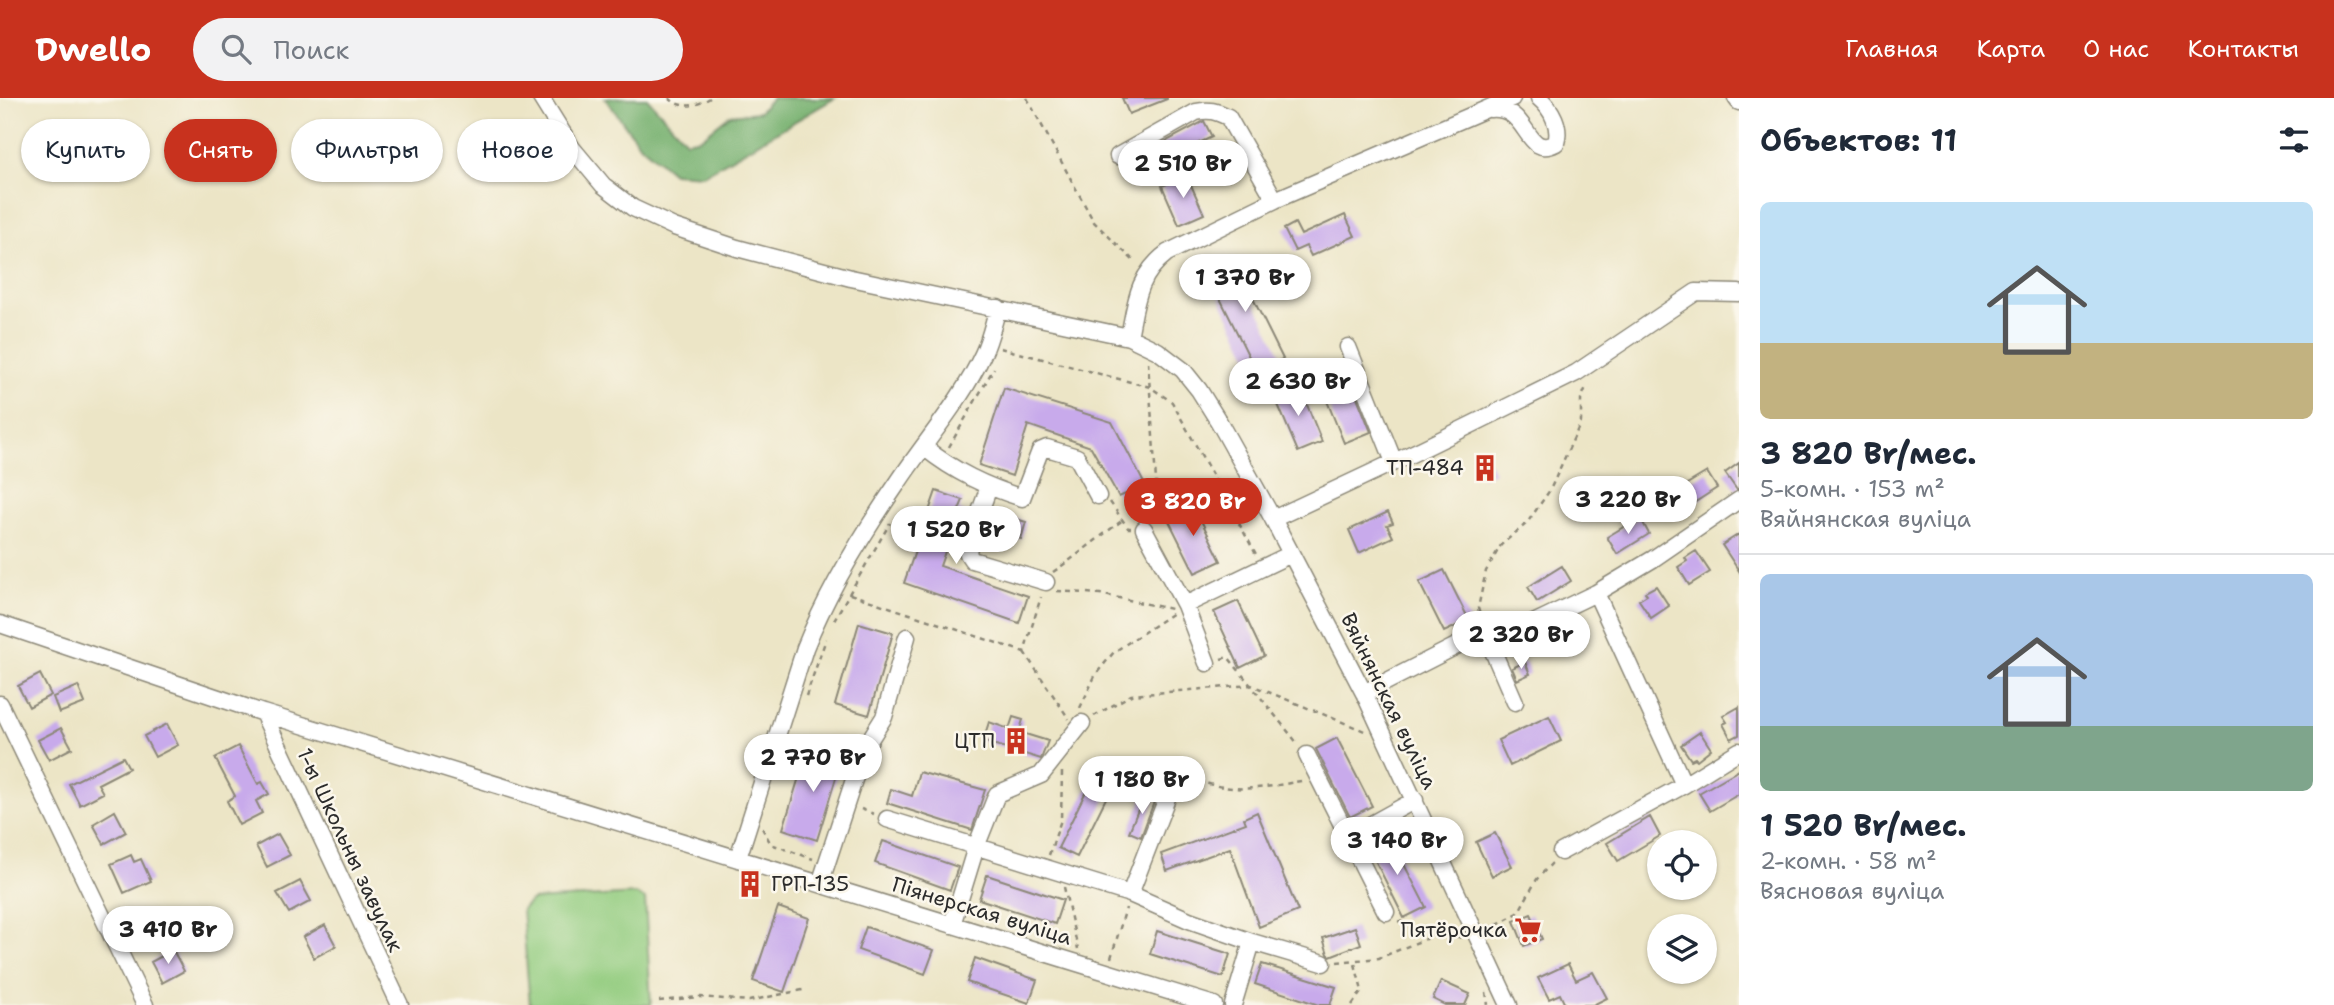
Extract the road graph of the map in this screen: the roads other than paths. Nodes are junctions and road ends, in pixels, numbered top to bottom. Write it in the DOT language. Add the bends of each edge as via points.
graph roads {
  1 [pos="541,98"];
  2 [pos="1512,98"];
  3 [pos="1539,98"];
  4 [pos="1193,105"];
  5 [pos="1490,109"];
  6 [pos="1118,156"];
  7 [pos="1275,200"];
  8 [pos="1739,293"];
  9 [pos="998,308"];
  10 [pos="1129,337"];
  11 [pos="1348,347"];
  12 [pos="925,448"];
  13 [pos="1394,462"];
  14 [pos="989,487"];
  15 [pos="1099,498"];
  16 [pos="1739,500"];
  17 [pos="1273,519"];
  18 [pos="1145,531"];
  19 [pos="1291,554"];
  20 [pos="1045,586"];
  21 [pos="1596,593"];
  22 [pos="1185,605"];
  23 [pos="0,624"];
  24 [pos="1486,635"];
  25 [pos="907,637"];
  26 [pos="1207,663"];
  27 [pos="1364,692"];
  28 [pos="1515,702"];
  29 [pos="0,704"];
  30 [pos="262,713"];
  31 [pos="1080,726"];
  32 [pos="1739,751"];
  33 [pos="1307,755"];
  34 [pos="1684,785"];
  35 [pos="1167,798"];
  36 [pos="1415,800"];
  37 [pos="887,819"];
  38 [pos="1348,837"];
  39 [pos="976,847"];
  40 [pos="1561,852"];
  41 [pos="738,858"];
  42 [pos="820,884"];
  43 [pos="1130,894"];
  44 [pos="1386,912"];
  45 [pos="952,925"];
  46 [pos="1252,943"];
  47 [pos="1323,962"];
  48 [pos="145,1005"];
  49 [pos="400,1005"];
  50 [pos="1214,1005"];
  51 [pos="1233,1005"];
  52 [pos="1509,1005"];
  1 -- 9 [label="street, Вяйнянская вуліца" via="593,176 644,214 689,233 810,268"];
  2 -- 5 [label="street"];
  3 -- 5 [label="street" via="1556,123 1558,137 1551,146 1532,141 1521,121 1508,110"];
  4 -- 6 [label="street"];
  4 -- 7 [label="street" via="1228,117"];
  5 -- 7 [label="street"];
  7 -- 10 [label="street" via="1151,265 1138,293"];
  8 -- 13 [label="street" via="1696,292 1585,366"];
  9 -- 10 [label="street, Вяйнянская вуліца"];
  9 -- 12 [label="street" via="994,346"];
  10 -- 17 [label="street, Вяйнянская вуліца" via="1170,359 1187,374"];
  11 -- 13 [label="street"];
  12 -- 14 [label="street"];
  12 -- 41 [label="street" via="897,484 833,589 805,648"];
  13 -- 17 [label="street"];
  14 -- 15 [label="street" via="1022,498 1040,451 1047,448 1077,457"];
  14 -- 20 [label="street" via="968,554 972,560"];
  16 -- 21 [label="street"];
  17 -- 19 [label="street, Вяйнянская вуліца"];
  18 -- 22 [label="street"];
  19 -- 22 [label="street"];
  19 -- 27 [label="street, Вяйнянская вуліца"];
  21 -- 24 [label="street" via="1519,630"];
  21 -- 34 [label="street"];
  22 -- 26 [label="street"];
  23 -- 30 [label="street, Піянерская вуліца"];
  24 -- 27 [label="street"];
  24 -- 28 [label="street"];
  25 -- 42 [label="street" via="884,717 864,749"];
  27 -- 36 [label="street, Вяйнянская вуліца"];
  29 -- 48 [label="street"];
  30 -- 41 [label="street, Піянерская вуліца"];
  30 -- 49 [label="street, 1-ы Школьны завулак"];
  31 -- 39 [label="street" via="1041,775 997,794"];
  32 -- 34 [label="street"];
  33 -- 38 [label="street"];
  34 -- 40 [label="street"];
  35 -- 43 [label="street"];
  36 -- 38 [label="street"];
  36 -- 52 [label="street, Вяйнянская вуліца"];
  37 -- 39 [label="street"];
  38 -- 44 [label="street"];
  39 -- 43 [label="street"];
  39 -- 45 [label="street"];
  41 -- 42 [label="street, Піянерская вуліца"];
  42 -- 45 [label="street, Піянерская вуліца"];
  43 -- 46 [label="street"];
  45 -- 50 [label="street, Піянерская вуліца"];
  46 -- 47 [label="street"];
  46 -- 51 [label="street"];
}
